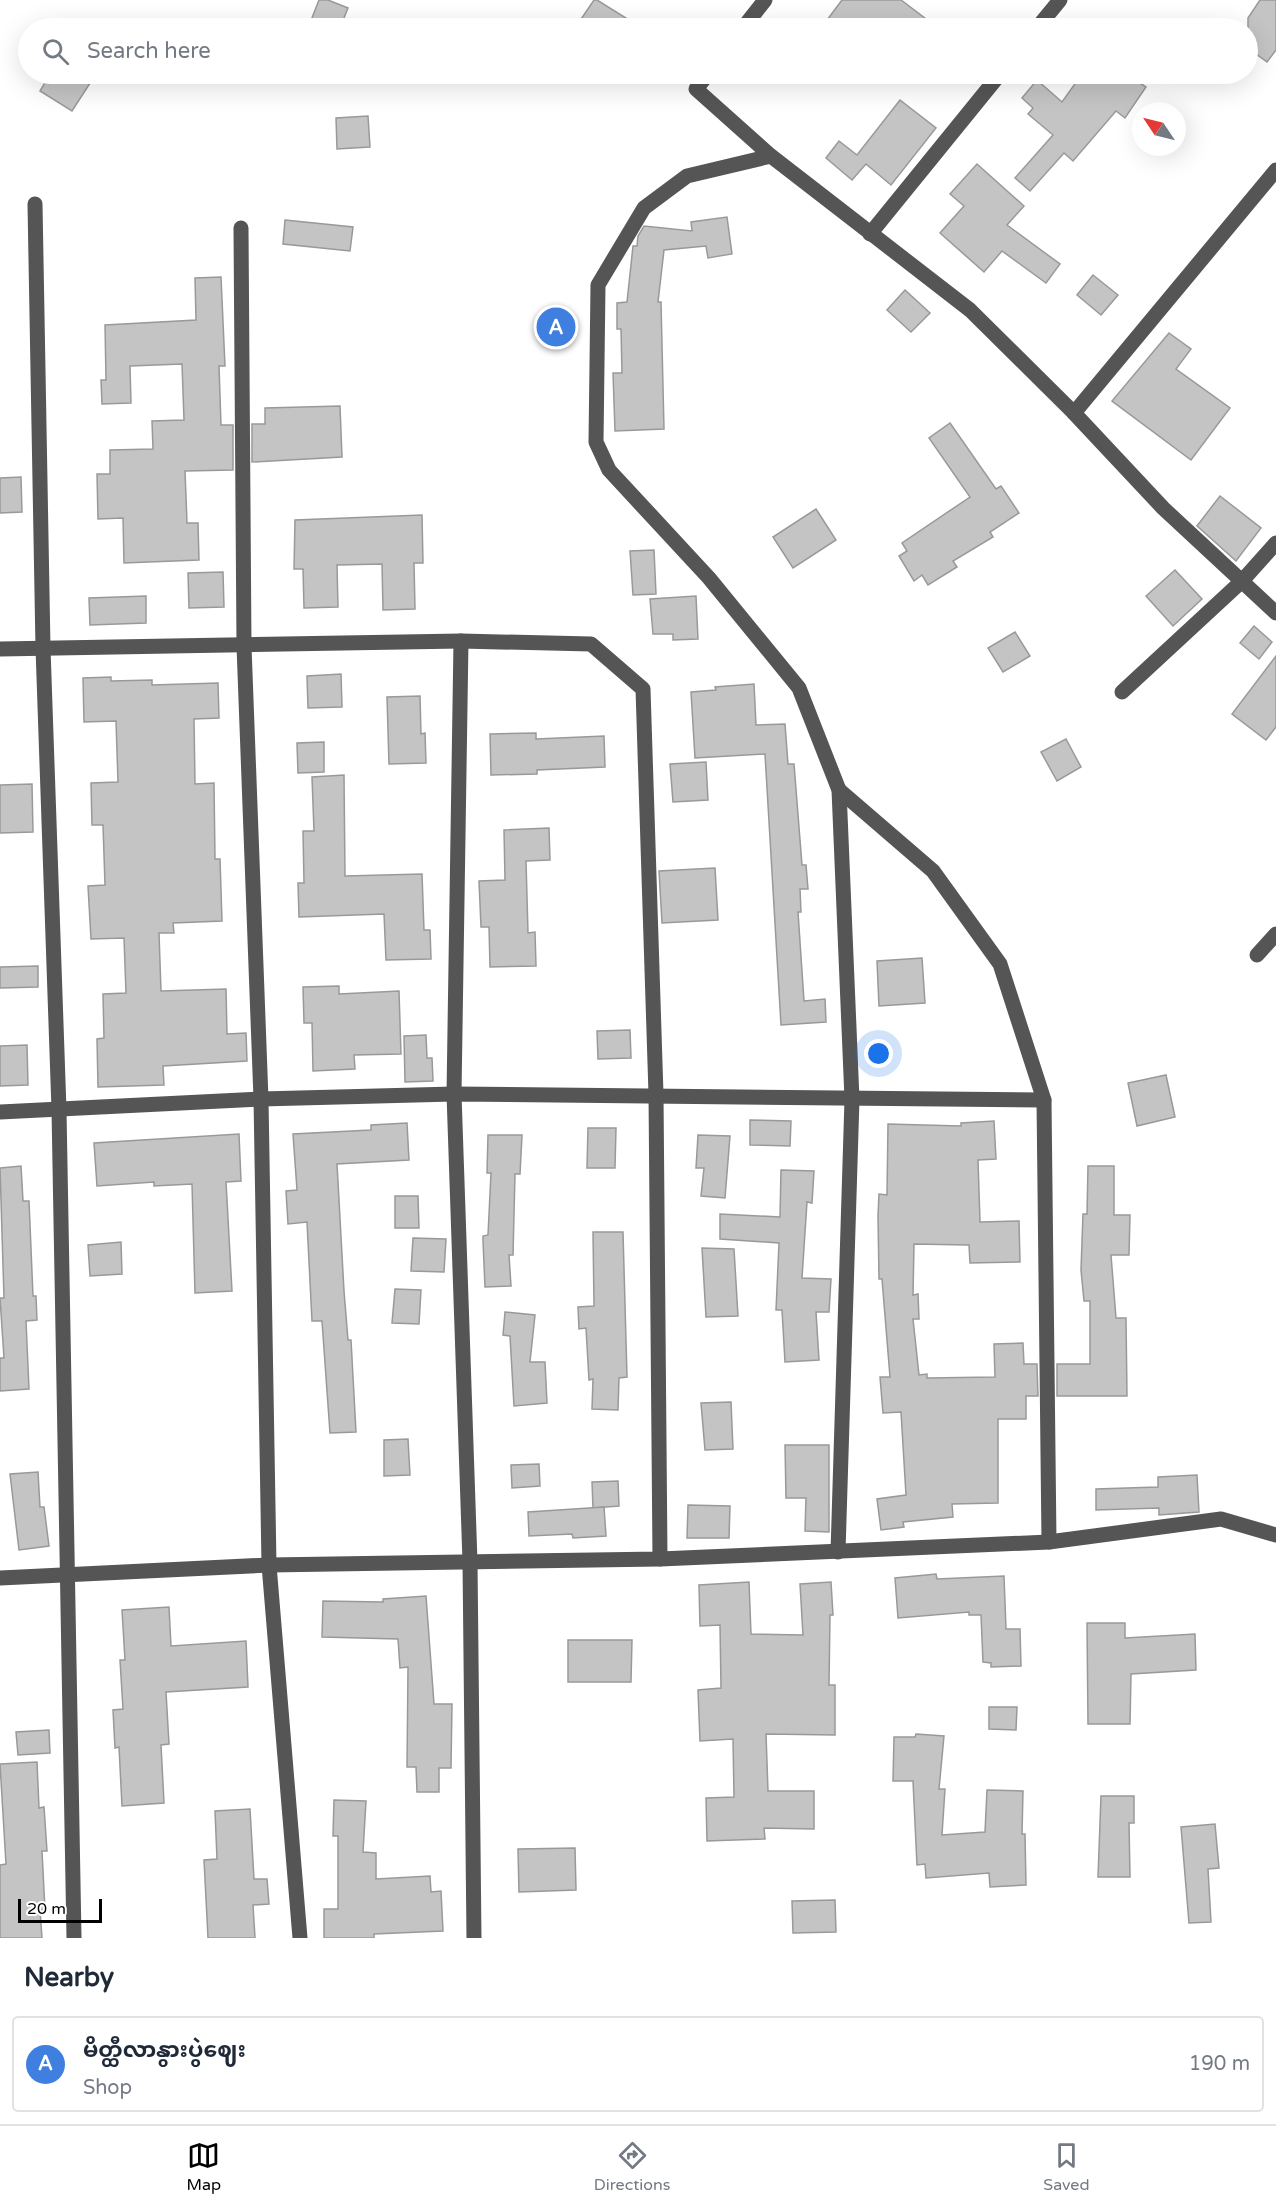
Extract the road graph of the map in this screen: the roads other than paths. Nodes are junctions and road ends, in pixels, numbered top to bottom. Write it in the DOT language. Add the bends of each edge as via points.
graph roads {
  1 [pos="765,0"];
  2 [pos="1060,0"];
  3 [pos="751,18"];
  4 [pos="1045,18"];
  5 [pos="700,84"];
  6 [pos="992,84"];
  7 [pos="771,156"];
  8 [pos="1276,170"];
  9 [pos="35,204"];
  10 [pos="241,228"];
  11 [pos="870,234"];
  12 [pos="1074,413"];
  13 [pos="1276,543"];
  14 [pos="1242,581"];
  15 [pos="1276,613"];
  16 [pos="461,641"];
  17 [pos="244,646"];
  18 [pos="43,648"];
  19 [pos="0,649"];
  20 [pos="1122,692"];
  21 [pos="839,790"];
  22 [pos="1276,934"];
  23 [pos="1257,955"];
  24 [pos="454,1094"];
  25 [pos="656,1094"];
  26 [pos="261,1099"];
  27 [pos="852,1099"];
  28 [pos="1044,1100"];
  29 [pos="59,1110"];
  30 [pos="0,1112"];
  31 [pos="1276,1535"];
  32 [pos="1049,1542"];
  33 [pos="838,1552"];
  34 [pos="660,1559"];
  35 [pos="471,1562"];
  36 [pos="269,1566"];
  37 [pos="66,1576"];
  38 [pos="0,1578"];
  39 [pos="74,1938"];
  40 [pos="300,1938"];
  41 [pos="474,1938"];
  1 -- 3 [label="street"];
  2 -- 4 [label="street"];
  5 -- 7 [label="street" via="696,89"];
  6 -- 11 [label="street"];
  7 -- 11 [label="street"];
  7 -- 21 [label="street" via="687,176 644,208 598,285 596,442 609,470 710,578 799,688"];
  8 -- 12 [label="street"];
  9 -- 18 [label="street"];
  10 -- 17 [label="street"];
  11 -- 12 [label="street" via="970,310"];
  12 -- 14 [label="street" via="1163,508"];
  13 -- 14 [label="street"];
  14 -- 15 [label="street"];
  14 -- 20 [label="street"];
  16 -- 17 [label="street"];
  16 -- 24 [label="street"];
  16 -- 25 [label="street" via="591,644 643,689"];
  17 -- 18 [label="street"];
  17 -- 26 [label="street"];
  18 -- 19 [label="street"];
  18 -- 29 [label="street"];
  21 -- 27 [label="street"];
  21 -- 28 [label="street" via="933,871 1000,964"];
  22 -- 23 [label="street"];
  24 -- 25 [label="street"];
  24 -- 26 [label="street"];
  24 -- 35 [label="street"];
  25 -- 27 [label="street"];
  25 -- 34 [label="street"];
  26 -- 29 [label="street"];
  26 -- 36 [label="street"];
  27 -- 28 [label="street"];
  27 -- 33 [label="street"];
  28 -- 32 [label="street"];
  29 -- 30 [label="street"];
  29 -- 37 [label="street"];
  31 -- 32 [label="street" via="1221,1519"];
  32 -- 33 [label="street"];
  33 -- 34 [label="street"];
  34 -- 35 [label="street"];
  35 -- 36 [label="street"];
  35 -- 41 [label="street"];
  36 -- 37 [label="street"];
  36 -- 40 [label="street"];
  37 -- 38 [label="street"];
  37 -- 39 [label="street"];
}
